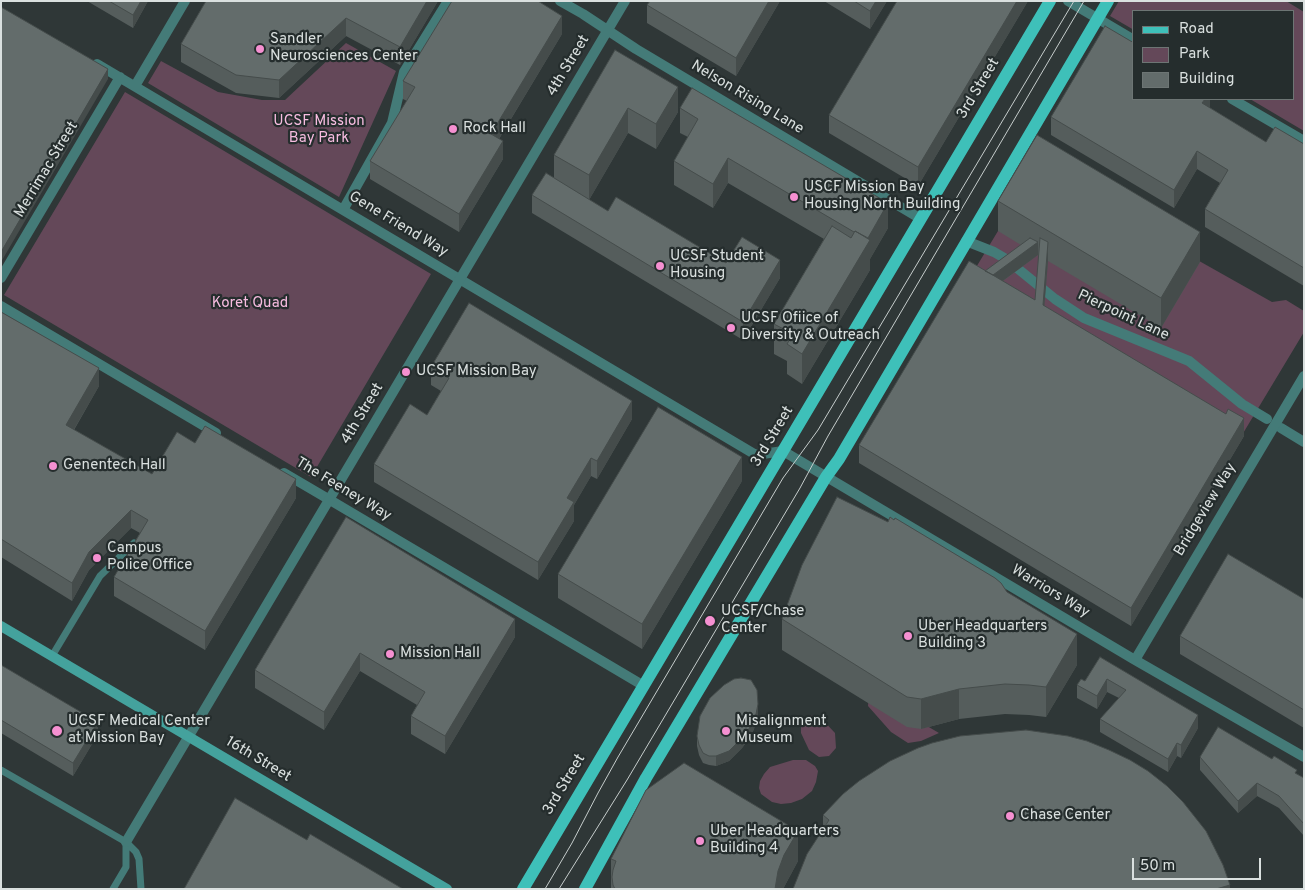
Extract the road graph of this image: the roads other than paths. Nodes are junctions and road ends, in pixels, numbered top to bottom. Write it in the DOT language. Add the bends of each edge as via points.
graph roads {
  1 [pos="185,1"];
  2 [pos="448,1"];
  3 [pos="560,1"];
  4 [pos="625,1"];
  5 [pos="1050,1"];
  6 [pos="1068,1"];
  7 [pos="1108,1"];
  8 [pos="1097,19"];
  9 [pos="608,31"];
  10 [pos="1132,39"];
  11 [pos="86,57"];
  12 [pos="120,78"];
  13 [pos="135,86"];
  14 [pos="1234,100"];
  15 [pos="1304,141"];
  16 [pos="343,210"];
  17 [pos="921,219"];
  18 [pos="966,241"];
  19 [pos="1,278"];
  20 [pos="460,280"];
  21 [pos="1,306"];
  22 [pos="1304,376"];
  23 [pos="1267,419"];
  24 [pos="1282,428"];
  25 [pos="225,438"];
  26 [pos="1304,442"];
  27 [pos="783,451"];
  28 [pos="274,467"];
  29 [pos="826,477"];
  30 [pos="330,500"];
  31 [pos="134,542"];
  32 [pos="1,626"];
  33 [pos="52,656"];
  34 [pos="1135,660"];
  35 [pos="644,686"];
  36 [pos="190,736"];
  37 [pos="1304,757"];
  38 [pos="1,770"];
  39 [pos="126,842"];
  40 [pos="113,889"];
  41 [pos="141,889"];
  42 [pos="447,889"];
  43 [pos="523,889"];
  44 [pos="585,889"];
  1 -- 13 [label="street"];
  2 -- 16 [label="street" via="404,72 392,123"];
  3 -- 9 [label="street, Nelson Rising Lane"];
  4 -- 9 [label="street, 4th Street"];
  5 -- 17 [label="main road, 3rd Street"];
  6 -- 8 [label="street"];
  7 -- 8 [label="main road"];
  8 -- 10 [label="street"];
  8 -- 18 [label="main road"];
  9 -- 17 [label="street, Nelson Rising Lane"];
  9 -- 20 [label="street, 4th Street"];
  11 -- 12 [label="street, Gene Friend Way"];
  12 -- 13 [label="street, Gene Friend Way"];
  12 -- 19 [label="street, Merrimac Street"];
  13 -- 16 [label="street, Gene Friend Way"];
  14 -- 15 [label="street"];
  16 -- 20 [label="street, Gene Friend Way"];
  17 -- 27 [label="main road, 3rd Street"];
  18 -- 23 [label="street, Pierpoint Lane" via="1006,259 1054,300 1084,318 1189,361 1242,404"];
  18 -- 29 [label="main road"];
  20 -- 27 [label="street, Gene Friend Way" via="756,455"];
  20 -- 30 [label="street, 4th Street"];
  21 -- 25 [label="street"];
  22 -- 34 [label="street, Bridgeview Way"];
  24 -- 26 [label="street"];
  27 -- 29 [label="street, Warriors Way"];
  27 -- 35 [label="main road, 3rd Street"];
  28 -- 30 [label="street, The Feeney Way"];
  29 -- 34 [label="street, Warriors Way"];
  29 -- 44 [label="main road" via="646,778"];
  30 -- 35 [label="street, The Feeney Way"];
  30 -- 36 [label="street, 4th Street"];
  31 -- 33 [label="lane" via="100,576"];
  32 -- 33 [label="main road, 16th Street"];
  33 -- 36 [label="main road, 16th Street"];
  34 -- 37 [label="street, Warriors Way"];
  35 -- 43 [label="main road, 3rd Street"];
  36 -- 39 [label="street, 4th Street"];
  36 -- 42 [label="main road, 16th Street"];
  38 -- 39 [label="lane"];
  39 -- 40 [label="lane" via="126,867"];
  39 -- 41 [label="lane" via="140,859"];
}
